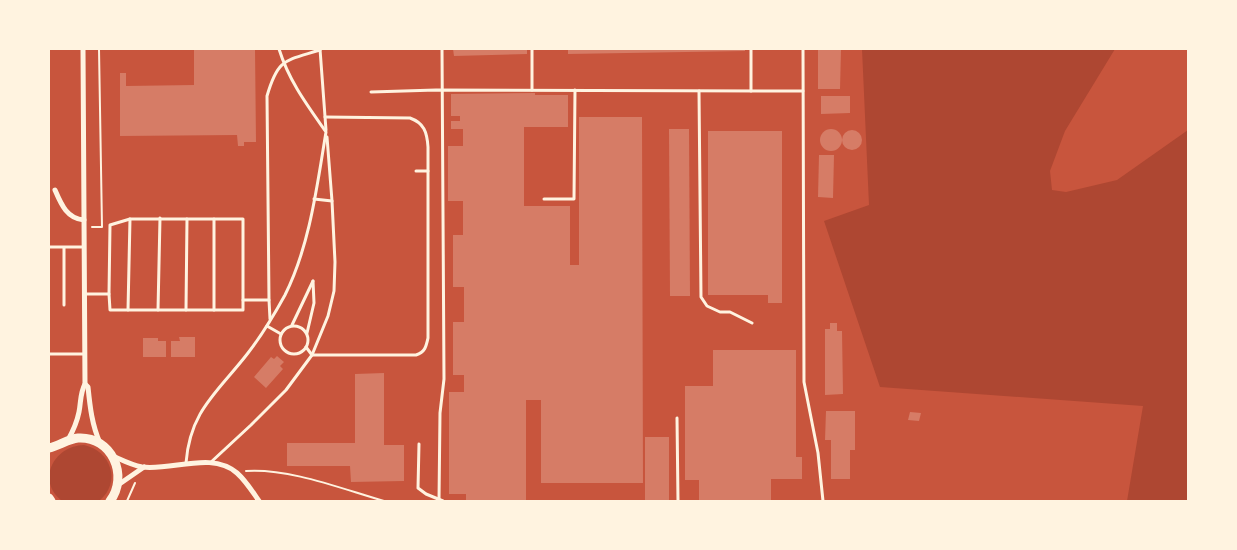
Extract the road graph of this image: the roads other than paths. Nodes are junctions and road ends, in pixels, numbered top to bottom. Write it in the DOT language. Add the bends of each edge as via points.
graph roads {
  1 [pos="84,49"];
  2 [pos="279,49"];
  3 [pos="320,49"];
  4 [pos="442,49"];
  5 [pos="532,49"];
  6 [pos="751,49"];
  7 [pos="803,49"];
  8 [pos="283,62"];
  9 [pos="441,90"];
  10 [pos="532,90"];
  11 [pos="576,90"];
  12 [pos="698,91"];
  13 [pos="751,91"];
  14 [pos="803,91"];
  15 [pos="371,92"];
  16 [pos="325,117"];
  17 [pos="326,132"];
  18 [pos="416,171"];
  19 [pos="428,172"];
  20 [pos="55,190"];
  21 [pos="314,199"];
  22 [pos="544,199"];
  23 [pos="332,201"];
  24 [pos="160,218"];
  25 [pos="130,219"];
  26 [pos="187,219"];
  27 [pos="214,219"];
  28 [pos="84,220"];
  29 [pos="49,247"];
  30 [pos="84,247"];
  31 [pos="64,248"];
  32 [pos="84,294"];
  33 [pos="109,294"];
  34 [pos="243,300"];
  35 [pos="269,300"];
  36 [pos="64,305"];
  37 [pos="128,310"];
  38 [pos="158,310"];
  39 [pos="186,310"];
  40 [pos="214,310"];
  41 [pos="270,320"];
  42 [pos="752,323"];
  43 [pos="267,326"];
  44 [pos="292,326"];
  45 [pos="307,333"];
  46 [pos="281,334"];
  47 [pos="306,347"];
  48 [pos="49,354"];
  49 [pos="84,354"];
  50 [pos="312,355"];
  51 [pos="85,384"];
  52 [pos="677,418"];
  53 [pos="68,441"];
  54 [pos="100,444"];
  55 [pos="419,444"];
  56 [pos="53,447"];
  57 [pos="49,455"];
  58 [pos="113,456"];
  59 [pos="210,463"];
  60 [pos="186,464"];
  61 [pos="144,467"];
  62 [pos="118,485"];
  63 [pos="441,500"];
  64 [pos="110,501"];
  65 [pos="258,501"];
  66 [pos="678,501"];
  67 [pos="823,501"];
  1 -- 28 [label="street"];
  2 -- 8 [label="lane"];
  3 -- 8 [label="lane"];
  3 -- 16 [label="lane"];
  4 -- 9 [label="lane"];
  5 -- 10 [label="lane"];
  6 -- 13 [label="lane"];
  7 -- 14 [label="lane"];
  8 -- 17 [label="lane"];
  8 -- 35 [label="lane" via="272,78 267,96"];
  9 -- 10 [label="lane"];
  9 -- 15 [label="lane"];
  9 -- 63 [label="lane" via="444,379 440,413"];
  10 -- 11 [label="lane"];
  11 -- 12 [label="lane"];
  11 -- 22 [label="lane" via="574,199"];
  12 -- 13 [label="lane"];
  12 -- 42 [label="lane" via="701,297 706,306 730,312"];
  13 -- 14 [label="lane"];
  14 -- 67 [label="lane" via="804,382 818,453"];
  16 -- 17 [label="lane"];
  16 -- 19 [label="lane" via="417,120 427,134"];
  17 -- 21 [label="lane"];
  17 -- 23 [label="lane"];
  18 -- 19 [label="lane"];
  19 -- 50 [label="lane" via="426,347 416,355"];
  20 -- 28 [label="street" via="68,214 76,220"];
  21 -- 23 [label="lane"];
  21 -- 41 [label="lane" via="299,258"];
  23 -- 50 [label="lane" via="334,291"];
  24 -- 25 [label="lane"];
  24 -- 26 [label="lane"];
  24 -- 38 [label="lane"];
  25 -- 33 [label="lane" via="110,225"];
  25 -- 37 [label="lane"];
  26 -- 27 [label="lane"];
  26 -- 39 [label="lane"];
  27 -- 34 [label="lane" via="243,219"];
  27 -- 40 [label="lane"];
  28 -- 30 [label="street"];
  29 -- 31 [label="lane"];
  30 -- 31 [label="lane"];
  30 -- 32 [label="street"];
  31 -- 36 [label="lane"];
  32 -- 33 [label="lane"];
  32 -- 49 [label="street"];
  33 -- 37 [label="lane" via="110,310"];
  34 -- 35 [label="lane"];
  34 -- 40 [label="lane" via="243,310"];
  35 -- 41 [label="lane"];
  37 -- 38 [label="lane"];
  38 -- 39 [label="lane"];
  39 -- 40 [label="lane"];
  41 -- 43 [label="lane"];
  43 -- 46 [label="lane"];
  43 -- 60 [label="lane" via="248,354 200,410 188,440"];
  44 -- 45 [label="lane"];
  44 -- 45 [label="lane" via="313,281 314,303"];
  44 -- 46 [label="lane"];
  45 -- 47 [label="lane"];
  46 -- 47 [label="lane" via="280,343 289,353 299,353"];
  47 -- 50 [label="lane"];
  48 -- 49 [label="lane"];
  49 -- 51 [label="street"];
  50 -- 59 [label="lane" via="281,395"];
  51 -- 53 [label="street" via="81,390 74,431"];
  51 -- 54 [label="street" via="94,432"];
  52 -- 66 [label="lane"];
  53 -- 54 [label="main road" via="90,439"];
  53 -- 56 [label="main road"];
  54 -- 58 [label="main road"];
  55 -- 63 [label="lane" via="418,488"];
  56 -- 57 [label="main road"];
  58 -- 61 [label="street"];
  58 -- 62 [label="main road" via="119,475"];
  59 -- 60 [label="street"];
  59 -- 65 [label="street" via="236,472"];
  60 -- 61 [label="street"];
  61 -- 62 [label="street"];
  62 -- 64 [label="main road"];
}
